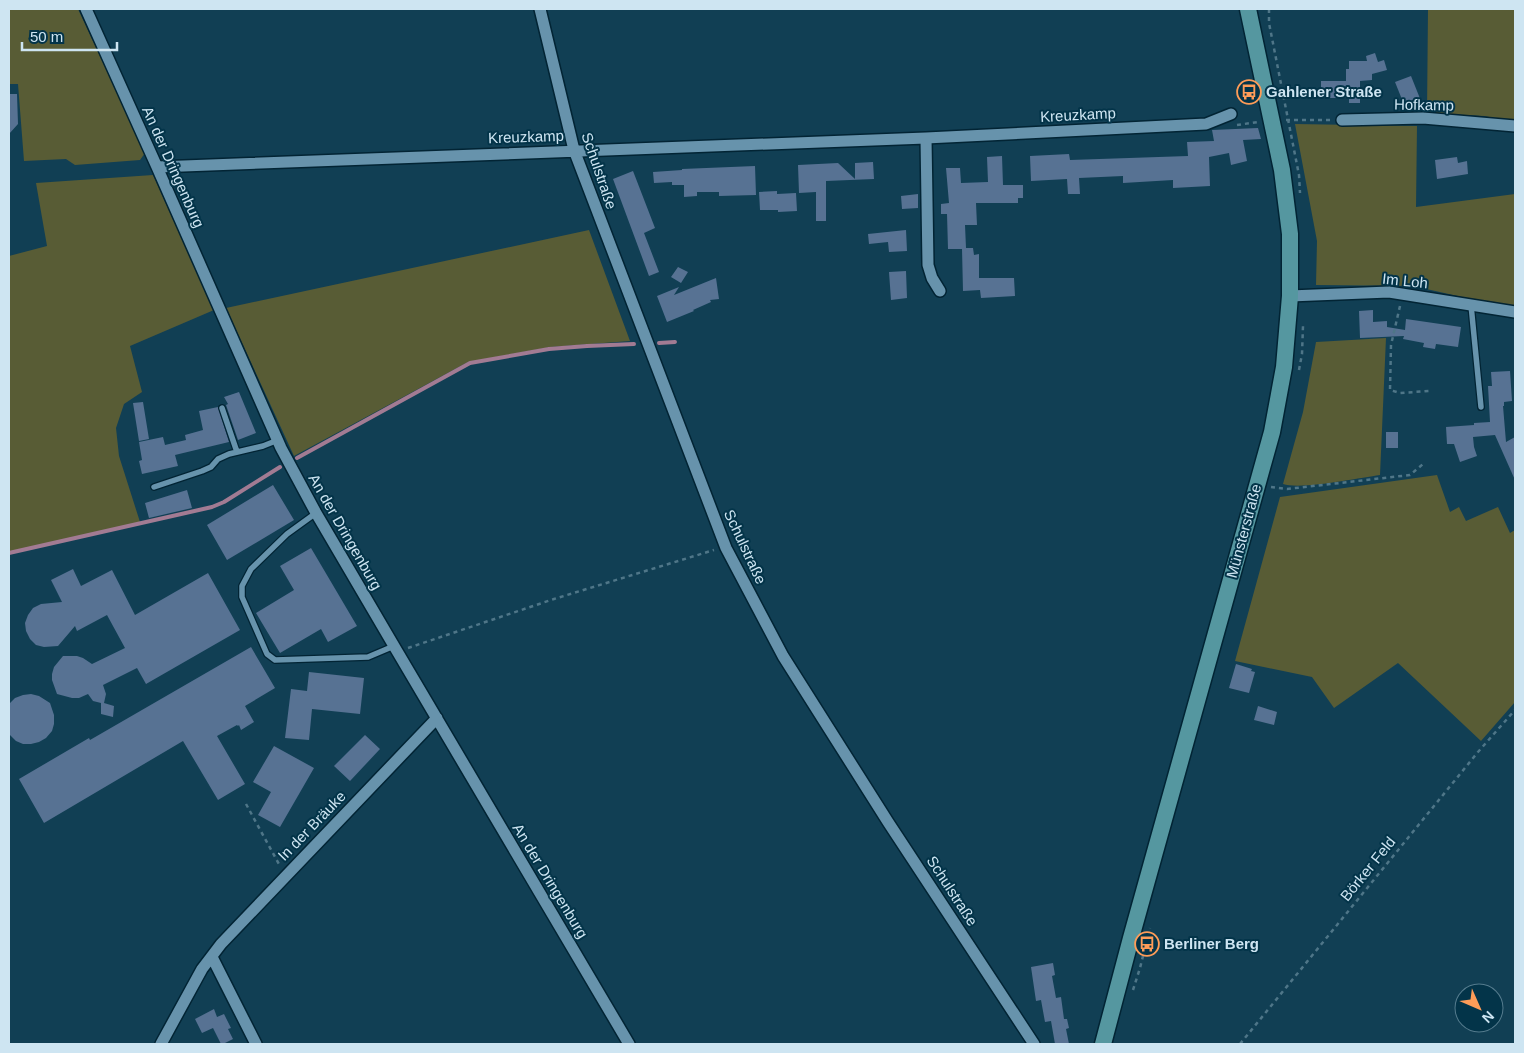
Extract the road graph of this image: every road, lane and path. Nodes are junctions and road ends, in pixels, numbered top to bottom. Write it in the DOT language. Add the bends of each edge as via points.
graph roads {
  1 [pos="86,9"];
  2 [pos="540,9"];
  3 [pos="1248,9"];
  4 [pos="1226,116"];
  5 [pos="1272,120"];
  6 [pos="1342,120"];
  7 [pos="1515,126"];
  8 [pos="926,138"];
  9 [pos="574,150"];
  10 [pos="157,167"];
  11 [pos="940,291"];
  12 [pos="1403,295"];
  13 [pos="1290,296"];
  14 [pos="1471,305"];
  15 [pos="1515,312"];
  16 [pos="1429,391"];
  17 [pos="1481,407"];
  18 [pos="222,408"];
  19 [pos="278,440"];
  20 [pos="237,452"];
  21 [pos="1423,464"];
  22 [pos="1257,484"];
  23 [pos="154,487"];
  24 [pos="316,513"];
  25 [pos="726,548"];
  26 [pos="396,649"];
  27 [pos="1515,710"];
  28 [pos="437,718"];
  29 [pos="246,804"];
  30 [pos="286,876"];
  31 [pos="212,957"];
  32 [pos="161,1044"];
  33 [pos="256,1044"];
  34 [pos="629,1044"];
  35 [pos="1034,1044"];
  36 [pos="1103,1044"];
  37 [pos="1240,1044"];
  1 -- 10 [label="street, An der Dringenburg"];
  2 -- 9 [label="street, Schulstraße"];
  3 -- 5 [label="main road, Münsterstraße"];
  4 -- 5 [label="path" via="1235,125"];
  4 -- 8 [label="street, Kreuzkamp" via="1206,124"];
  5 -- 6 [label="path"];
  5 -- 13 [label="main road, Münsterstraße" via="1290,234"];
  6 -- 7 [label="street, Hofkamp" via="1423,118"];
  8 -- 9 [label="street, Kreuzkamp"];
  8 -- 11 [label="street" via="928,265"];
  9 -- 10 [label="street, Kreuzkamp"];
  9 -- 25 [label="street, Schulstraße"];
  10 -- 19 [label="street, An der Dringenburg"];
  12 -- 13 [label="street, Im Loh" via="1389,292"];
  12 -- 14 [label="street, Im Loh"];
  12 -- 16 [label="path" via="1391,345 1390,390 1400,393"];
  13 -- 22 [label="main road, Münsterstraße" via="1284,367 1272,432"];
  14 -- 15 [label="street, Im Loh"];
  14 -- 17 [label="lane"];
  18 -- 20 [label="lane"];
  19 -- 20 [label="lane"];
  19 -- 24 [label="street, An der Dringenburg"];
  20 -- 23 [label="lane" via="218,459 202,471"];
  21 -- 22 [label="path" via="1410,475 1287,489"];
  22 -- 36 [label="main road, Münsterstraße"];
  24 -- 26 [label="street, An der Dringenburg"];
  24 -- 26 [label="lane" via="287,534 251,569 242,586 242,598 267,654 275,660 368,657"];
  25 -- 26 [label="path"];
  25 -- 35 [label="street, Schulstraße" via="783,656"];
  26 -- 28 [label="street, An der Dringenburg"];
  27 -- 37 [label="path, Börker Feld"];
  28 -- 30 [label="street, In der Bräuke"];
  28 -- 34 [label="street, An der Dringenburg"];
  29 -- 30 [label="path"];
  30 -- 31 [label="street, In der Bräuke"];
  31 -- 32 [label="street, In der Bräuke" via="202,969"];
  31 -- 33 [label="street"];
}
